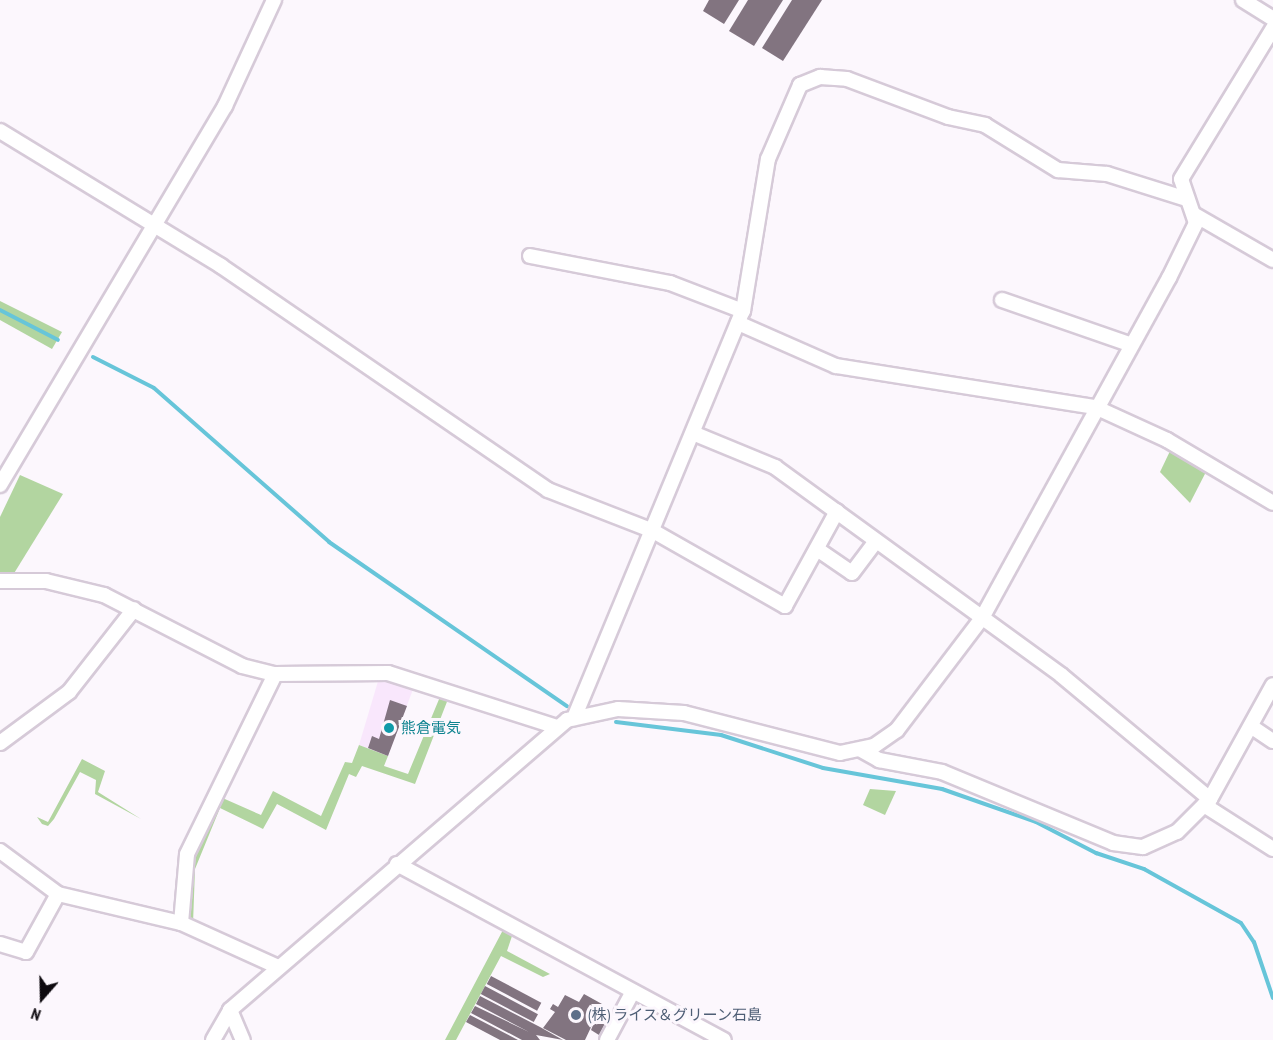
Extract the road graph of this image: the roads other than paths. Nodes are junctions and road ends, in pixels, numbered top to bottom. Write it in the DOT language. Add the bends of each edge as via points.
graph roads {
  1 [pos="274,0"];
  2 [pos="1243,0"];
  3 [pos="1273,19"];
  4 [pos="1273,28"];
  5 [pos="0,131"];
  6 [pos="1186,199"];
  7 [pos="1196,214"];
  8 [pos="154,226"];
  9 [pos="530,256"];
  10 [pos="1273,260"];
  11 [pos="1002,300"];
  12 [pos="741,317"];
  13 [pos="1129,344"];
  14 [pos="1095,407"];
  15 [pos="695,434"];
  16 [pos="0,485"];
  17 [pos="1273,502"];
  18 [pos="837,511"];
  19 [pos="652,531"];
  20 [pos="876,541"];
  21 [pos="817,549"];
  22 [pos="0,581"];
  23 [pos="134,609"];
  24 [pos="982,618"];
  25 [pos="275,674"];
  26 [pos="1273,686"];
  27 [pos="574,718"];
  28 [pos="557,727"];
  29 [pos="1252,727"];
  30 [pos="1273,741"];
  31 [pos="0,743"];
  32 [pos="861,750"];
  33 [pos="1207,802"];
  34 [pos="1273,849"];
  35 [pos="0,851"];
  36 [pos="398,864"];
  37 [pos="58,894"];
  38 [pos="181,923"];
  39 [pos="0,944"];
  40 [pos="278,967"];
  41 [pos="633,991"];
  42 [pos="230,1010"];
  43 [pos="213,1040"];
  44 [pos="243,1040"];
  45 [pos="607,1040"];
  46 [pos="724,1040"];
  1 -- 8 [label="street" via="225,106"];
  2 -- 3 [label="street"];
  4 -- 6 [label="street" via="1181,179"];
  5 -- 8 [label="street"];
  6 -- 7 [label="street"];
  6 -- 12 [label="street" via="1107,174 1058,170 985,125 948,117 847,79 810,79 800,86 774,134"];
  7 -- 10 [label="street"];
  7 -- 13 [label="street" via="1195,230"];
  8 -- 16 [label="street"];
  8 -- 19 [label="street" via="446,415 549,490"];
  9 -- 12 [label="street" via="670,283"];
  11 -- 13 [label="street"];
  12 -- 14 [label="street" via="836,366"];
  12 -- 15 [label="street"];
  13 -- 14 [label="street"];
  14 -- 17 [label="street" via="1167,440"];
  14 -- 24 [label="street"];
  15 -- 18 [label="street" via="775,467"];
  15 -- 19 [label="street"];
  18 -- 20 [label="street"];
  18 -- 21 [label="street"];
  19 -- 21 [label="street" via="785,606"];
  19 -- 27 [label="street"];
  20 -- 21 [label="street" via="852,573"];
  20 -- 24 [label="street"];
  22 -- 23 [label="street" via="65,584"];
  23 -- 25 [label="street" via="223,658"];
  23 -- 31 [label="street" via="69,692"];
  24 -- 32 [label="street" via="902,724"];
  24 -- 33 [label="street"];
  25 -- 28 [label="street" via="388,673"];
  25 -- 38 [label="street" via="187,854"];
  26 -- 29 [label="street"];
  27 -- 28 [label="street"];
  27 -- 32 [label="street" via="618,709 684,713 827,752"];
  28 -- 36 [label="street"];
  29 -- 30 [label="street"];
  29 -- 33 [label="street"];
  32 -- 33 [label="street" via="879,760 929,768 975,783 1135,848 1170,836"];
  33 -- 34 [label="street"];
  35 -- 37 [label="street"];
  36 -- 40 [label="street"];
  36 -- 41 [label="street"];
  37 -- 38 [label="street"];
  37 -- 39 [label="street" via="26,952"];
  38 -- 40 [label="street"];
  40 -- 42 [label="street"];
  41 -- 45 [label="street"];
  41 -- 46 [label="street"];
  42 -- 43 [label="street"];
  42 -- 44 [label="street"];
}
